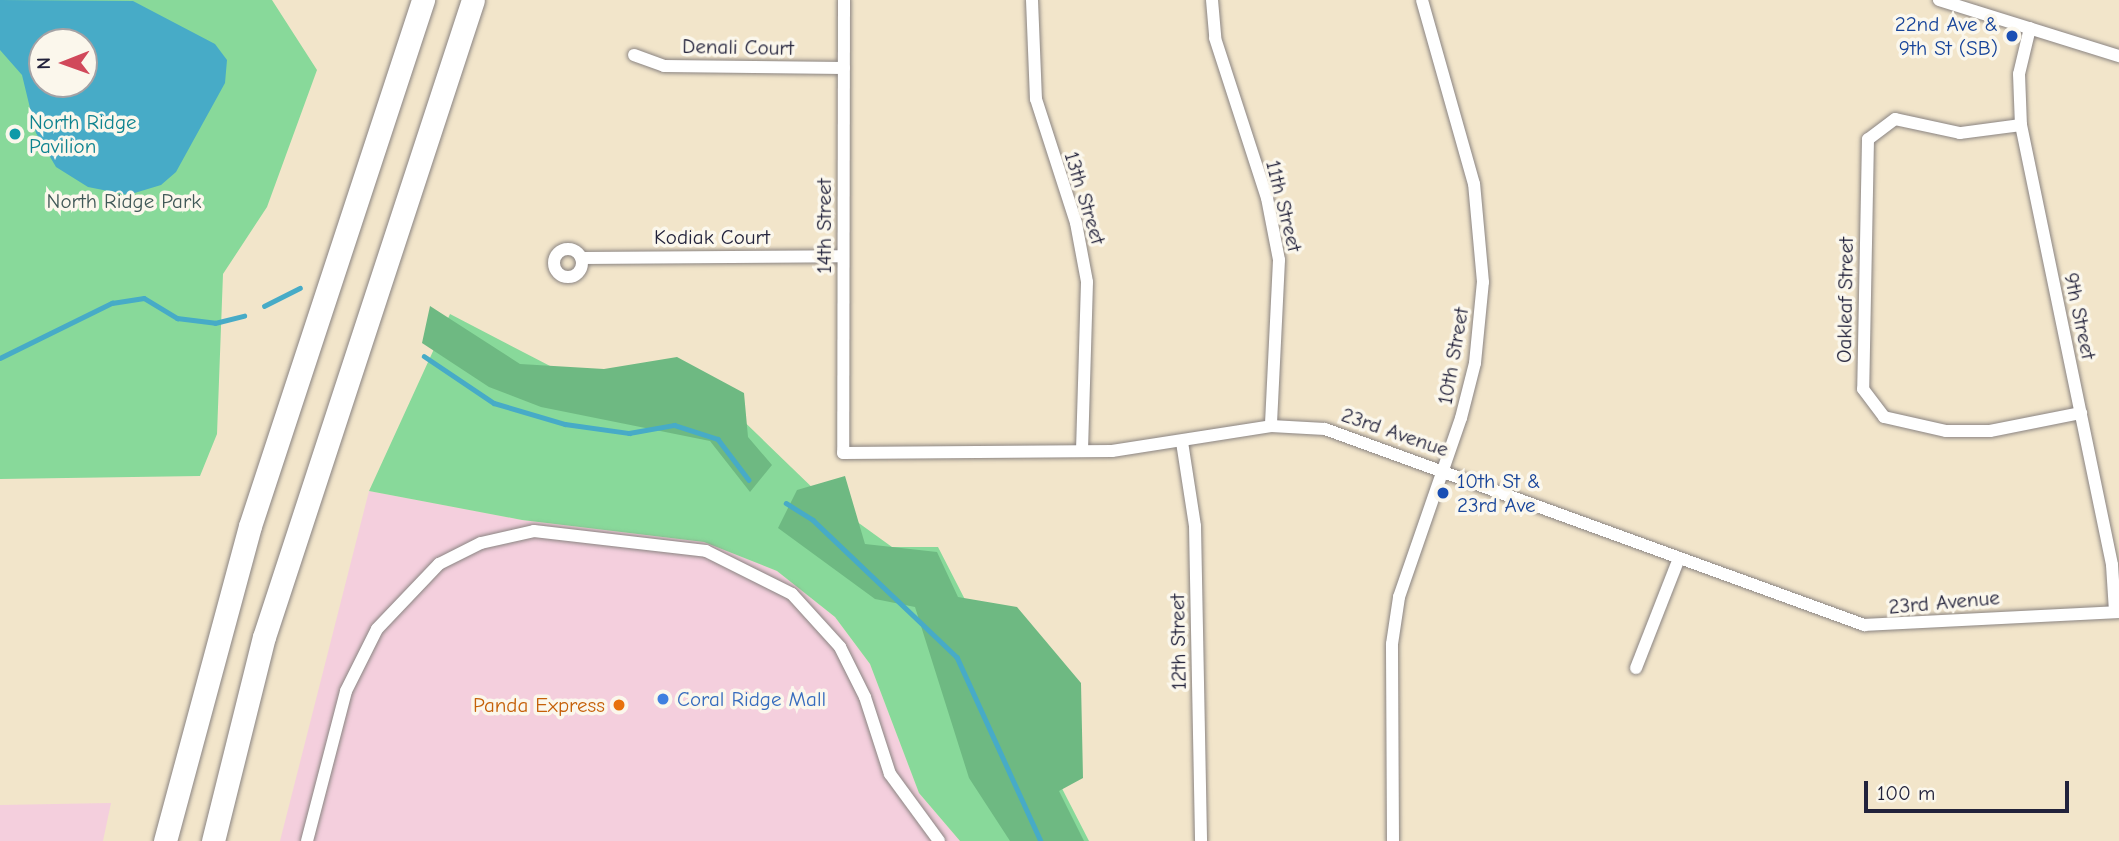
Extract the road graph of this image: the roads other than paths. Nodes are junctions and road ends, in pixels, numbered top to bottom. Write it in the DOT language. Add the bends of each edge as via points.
graph roads {
  1 [pos="423,0"];
  2 [pos="473,0"];
  3 [pos="844,0"];
  4 [pos="1032,0"];
  5 [pos="1212,0"];
  6 [pos="1422,0"];
  7 [pos="1939,0"];
  8 [pos="2030,28"];
  9 [pos="634,55"];
  10 [pos="2119,56"];
  11 [pos="844,68"];
  12 [pos="2021,125"];
  13 [pos="844,256"];
  14 [pos="581,258"];
  15 [pos="2081,413"];
  16 [pos="1271,426"];
  17 [pos="1182,442"];
  18 [pos="1082,451"];
  19 [pos="843,453"];
  20 [pos="1442,468"];
  21 [pos="1679,558"];
  22 [pos="2117,612"];
  23 [pos="1636,667"];
  24 [pos="165,841"];
  25 [pos="213,841"];
  26 [pos="307,841"];
  27 [pos="939,841"];
  28 [pos="1200,841"];
  29 [pos="1393,841"];
  1 -- 24 [label="highway" via="250,526"];
  2 -- 25 [label="highway" via="264,637"];
  3 -- 11 [label="street, 14th Street"];
  4 -- 18 [label="street, 13th Street" via="1036,99 1076,223 1087,282"];
  5 -- 16 [label="street, 11th Street" via="1217,48 1277,249"];
  6 -- 20 [label="street, 10th Street" via="1474,184 1483,251 1475,363"];
  7 -- 8 [label="street"];
  8 -- 10 [label="street"];
  8 -- 12 [label="street, 9th Street" via="2019,74"];
  9 -- 11 [label="street, Denali Court" via="664,66"];
  11 -- 13 [label="street, 14th Street"];
  12 -- 15 [label="street, 9th Street"];
  12 -- 15 [label="street, Oakleaf Street" via="1960,133 1895,119 1868,139 1863,389 1884,417 1946,431 1990,431"];
  13 -- 14 [label="street, Kodiak Court"];
  13 -- 19 [label="street, 14th Street"];
  15 -- 22 [label="street, 9th Street"];
  16 -- 17 [label="street, 23rd Avenue"];
  16 -- 20 [label="street, 23rd Avenue" via="1353,435"];
  17 -- 18 [label="street, 23rd Avenue"];
  17 -- 28 [label="street, 12th Street" via="1195,526"];
  18 -- 19 [label="street, 23rd Avenue"];
  20 -- 21 [label="street, 23rd Avenue"];
  20 -- 29 [label="street, 10th Street" via="1407,565 1392,643"];
  21 -- 22 [label="street, 23rd Avenue" via="1886,628 1980,616"];
  21 -- 23 [label="street"];
  26 -- 27 [label="street" via="346,691 377,629 439,564 481,542 534,531 706,551 792,594 840,647 865,697 890,774"];
}
